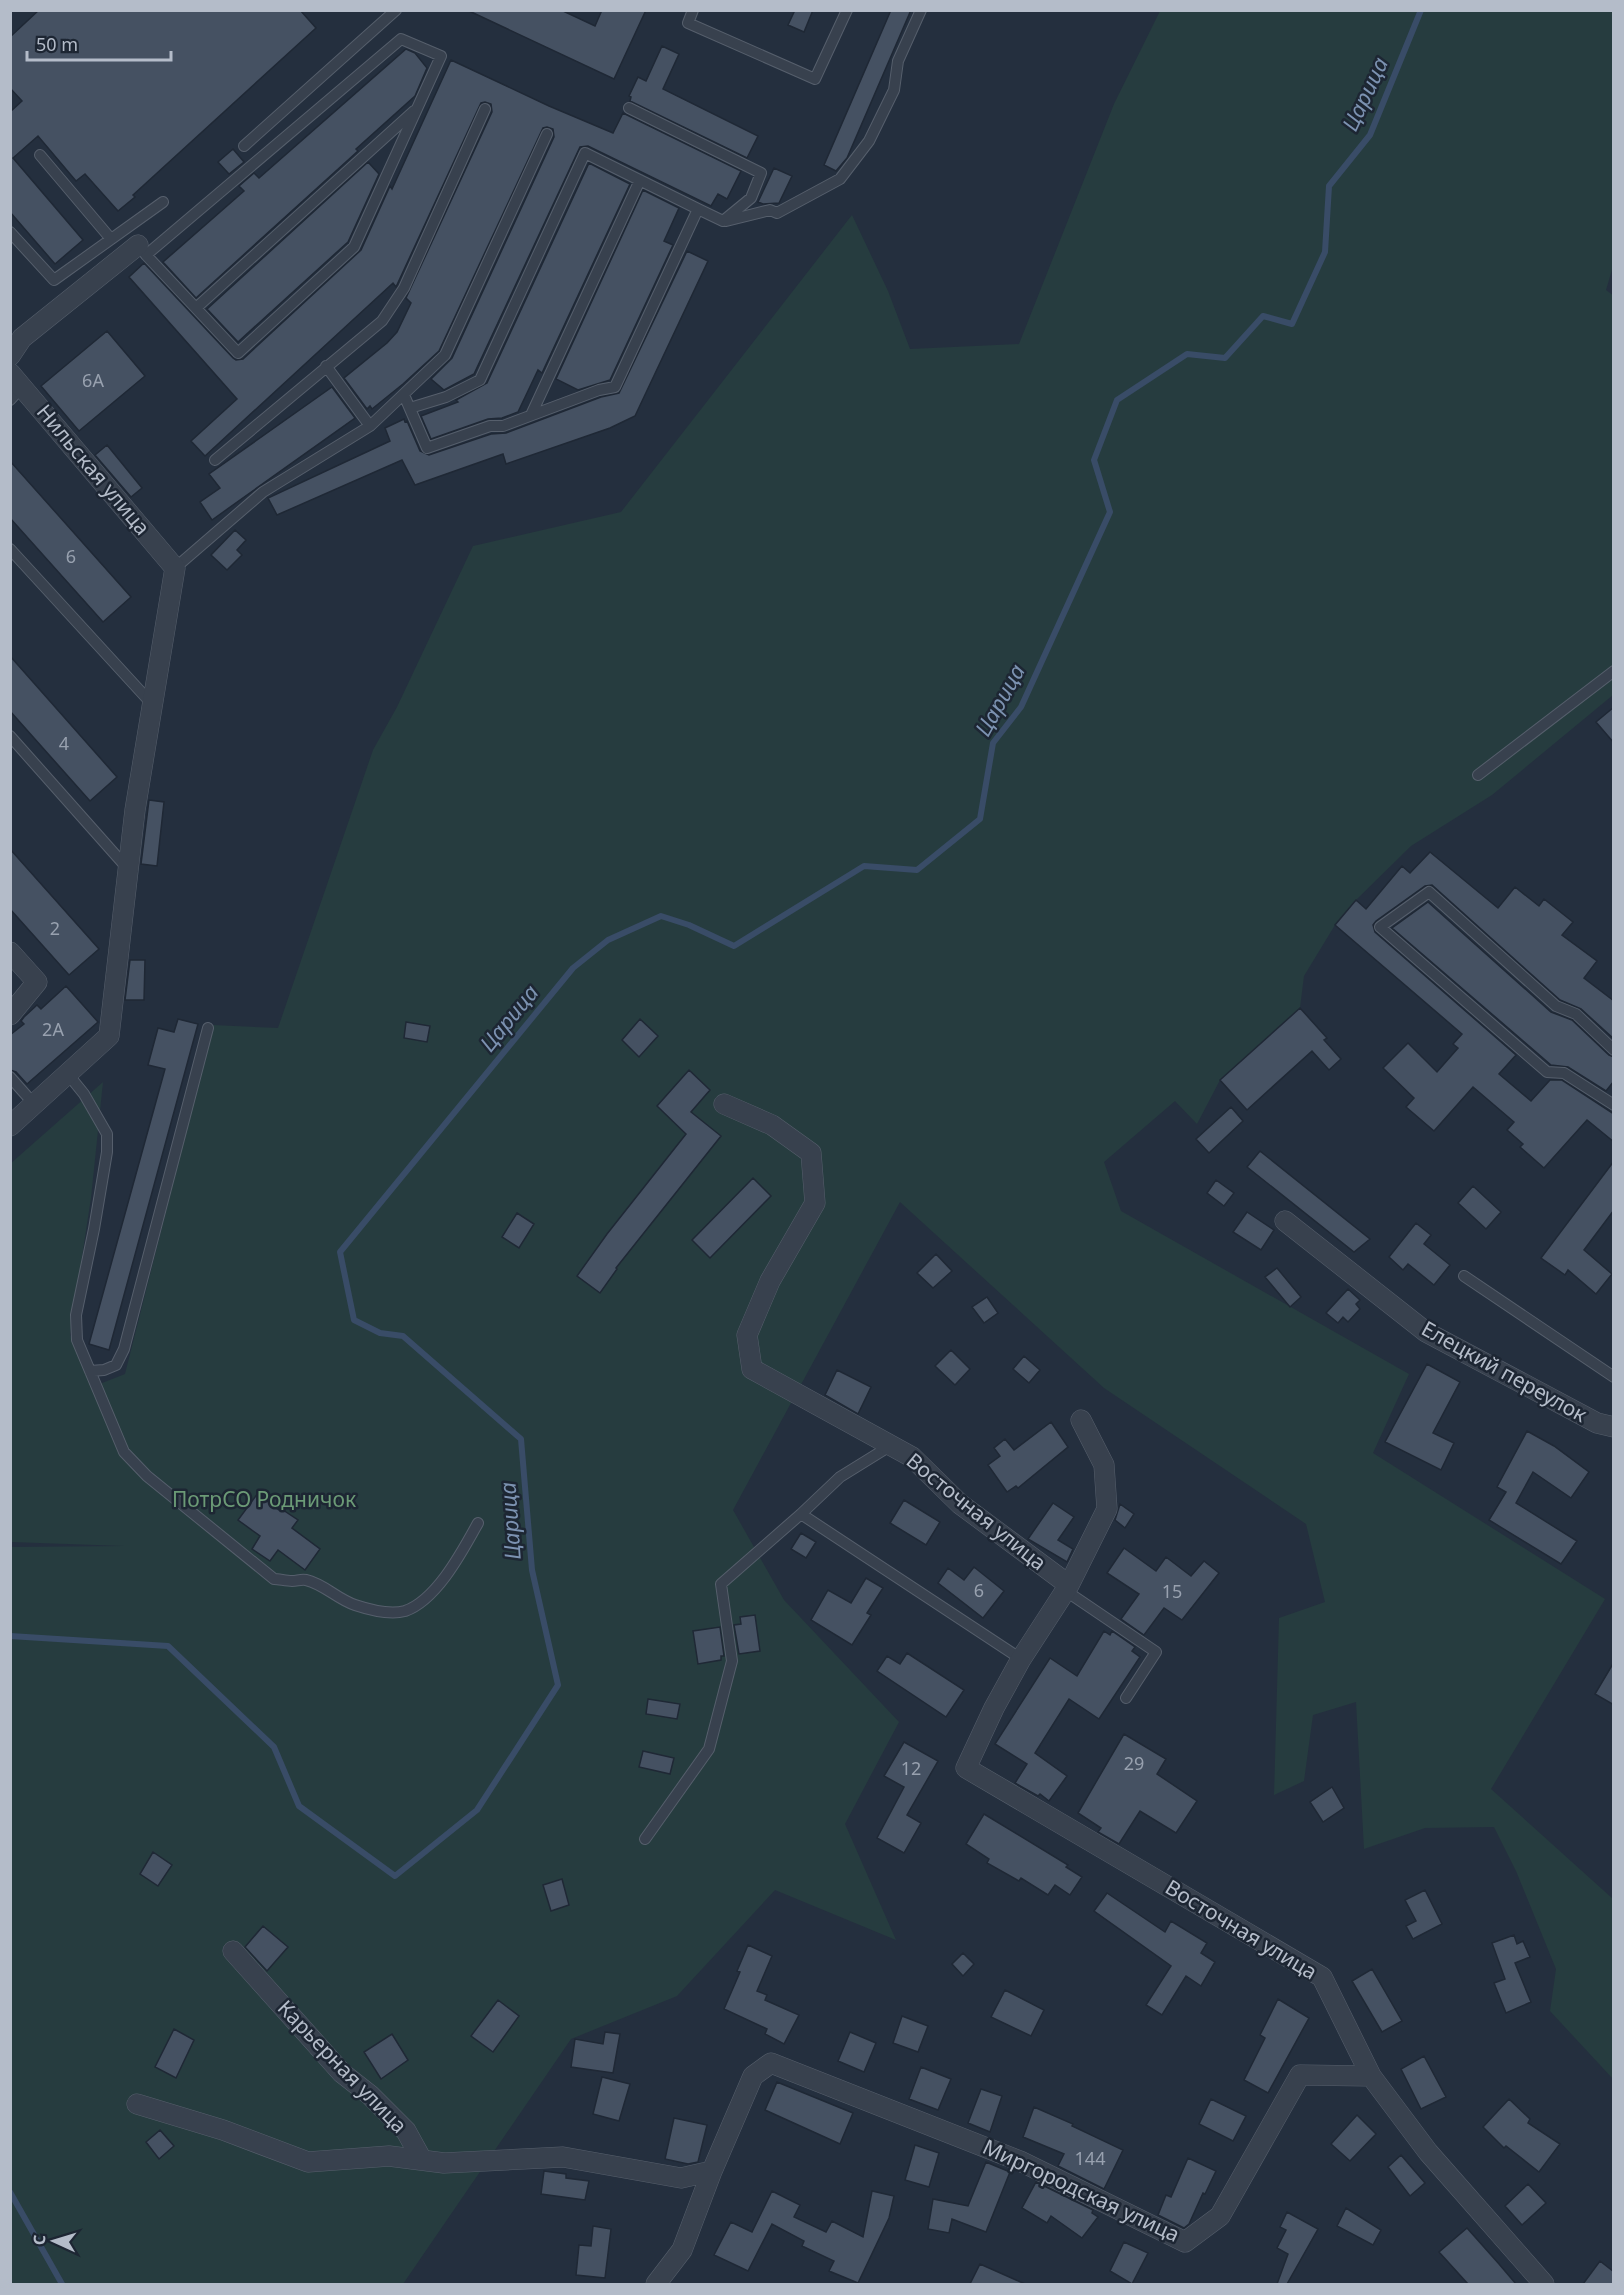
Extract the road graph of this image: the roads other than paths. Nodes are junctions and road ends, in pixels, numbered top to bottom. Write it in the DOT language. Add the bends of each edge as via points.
graph roads {
  1 [pos="396,10"];
  2 [pos="693,10"];
  3 [pos="847,10"];
  4 [pos="921,10"];
  5 [pos="418,107"];
  6 [pos="629,108"];
  7 [pos="485,109"];
  8 [pos="547,134"];
  9 [pos="244,146"];
  10 [pos="40,155"];
  11 [pos="640,180"];
  12 [pos="163,202"];
  13 [pos="698,209"];
  14 [pos="723,221"];
  15 [pos="10,232"];
  16 [pos="111,239"];
  17 [pos="142,250"];
  18 [pos="196,308"];
  19 [pos="10,356"];
  20 [pos="326,366"];
  21 [pos="14,386"];
  22 [pos="404,395"];
  23 [pos="410,408"];
  24 [pos="531,415"];
  25 [pos="370,426"];
  26 [pos="214,460"];
  27 [pos="10,549"];
  28 [pos="175,568"];
  29 [pos="1614,671"];
  30 [pos="152,704"];
  31 [pos="10,736"];
  32 [pos="1478,775"];
  33 [pos="128,870"];
  34 [pos="10,952"];
  35 [pos="10,1015"];
  36 [pos="208,1028"];
  37 [pos="1614,1050"];
  38 [pos="68,1073"];
  39 [pos="10,1077"];
  40 [pos="34,1104"];
  41 [pos="724,1104"];
  42 [pos="1614,1105"];
  43 [pos="10,1126"];
  44 [pos="1285,1221"];
  45 [pos="1464,1276"];
  46 [pos="90,1371"];
  47 [pos="1614,1377"];
  48 [pos="1081,1420"];
  49 [pos="1614,1426"];
  50 [pos="890,1446"];
  51 [pos="801,1514"];
  52 [pos="478,1523"];
  53 [pos="1068,1588"];
  54 [pos="1021,1659"];
  55 [pos="1126,1698"];
  56 [pos="645,1839"];
  57 [pos="233,1951"];
  58 [pos="1371,2076"];
  59 [pos="137,2104"];
  60 [pos="422,2160"];
  61 [pos="712,2171"];
  62 [pos="656,2284"];
  63 [pos="1544,2284"];
  1 -- 9 [label="lane"];
  2 -- 3 [label="lane" via="688,23 815,79"];
  4 -- 14 [label="lane" via="898,61 894,90 869,141 840,179 777,213 770,210"];
  5 -- 17 [label="lane" via="441,56 401,39"];
  5 -- 18 [label="lane"];
  5 -- 18 [label="lane" via="354,247 238,353"];
  6 -- 14 [label="lane" via="761,173 751,198"];
  7 -- 20 [label="lane" via="404,288 382,321"];
  8 -- 22 [label="lane" via="445,355"];
  10 -- 16 [label="lane"];
  11 -- 13 [label="lane"];
  11 -- 23 [label="lane" via="585,153 480,380 446,397"];
  11 -- 24 [label="lane"];
  12 -- 16 [label="lane"];
  13 -- 14 [label="lane"];
  13 -- 24 [label="lane" via="615,387"];
  15 -- 16 [label="lane" via="54,280"];
  17 -- 18 [label="lane"];
  17 -- 19 [label="street" via="22,338"];
  20 -- 25 [label="lane"];
  20 -- 26 [label="lane"];
  21 -- 28 [label="street, Нильская улица"];
  22 -- 23 [label="lane"];
  22 -- 25 [label="lane"];
  23 -- 24 [label="lane" via="427,448"];
  25 -- 28 [label="lane" via="263,492"];
  27 -- 30 [label="lane"];
  28 -- 30 [label="street"];
  29 -- 32 [label="lane"];
  30 -- 33 [label="street"];
  31 -- 33 [label="lane"];
  33 -- 38 [label="street" via="109,1036"];
  34 -- 35 [label="street" via="37,982"];
  36 -- 46 [label="lane" via="124,1349 116,1365"];
  37 -- 42 [label="lane" via="1576,1014 1556,1006 1429,892 1380,927 1547,1072 1564,1073"];
  38 -- 40 [label="street"];
  38 -- 46 [label="lane" via="107,1134 106,1163 76,1315 77,1340"];
  39 -- 40 [label="lane"];
  40 -- 43 [label="street"];
  41 -- 50 [label="street, Восточная улица" via="772,1125 811,1153 815,1203 770,1281 747,1335 752,1369"];
  44 -- 49 [label="street, Елецкий переулок" via="1426,1332 1597,1423"];
  45 -- 47 [label="lane"];
  46 -- 52 [label="lane" via="124,1452 147,1476 273,1579 303,1579 354,1605 385,1612 404,1611 434,1588 459,1558"];
  48 -- 53 [label="street" via="1104,1465 1107,1509"];
  50 -- 51 [label="lane" via="840,1477"];
  50 -- 53 [label="street, Восточная улица" via="912,1457 960,1503"];
  51 -- 54 [label="lane"];
  51 -- 56 [label="lane" via="721,1584 732,1661 709,1749"];
  53 -- 54 [label="street, Восточная улица"];
  53 -- 55 [label="lane" via="1156,1652"];
  54 -- 58 [label="street, Восточная улица" via="966,1767 1322,1977"];
  57 -- 60 [label="street, Карьерная улица" via="342,2073 406,2132"];
  58 -- 61 [label="street, Миргородская улица" via="1300,2075 1220,2216 1185,2241 1020,2161 771,2062 753,2076"];
  58 -- 63 [label="street" via="1428,2152"];
  59 -- 60 [label="street, Карьерная улица" via="223,2130 308,2162 389,2156"];
  60 -- 61 [label="street, Карьерная улица" via="444,2163 563,2157 681,2178"];
  61 -- 62 [label="street, Миргородская улица" via="682,2250"];
}
